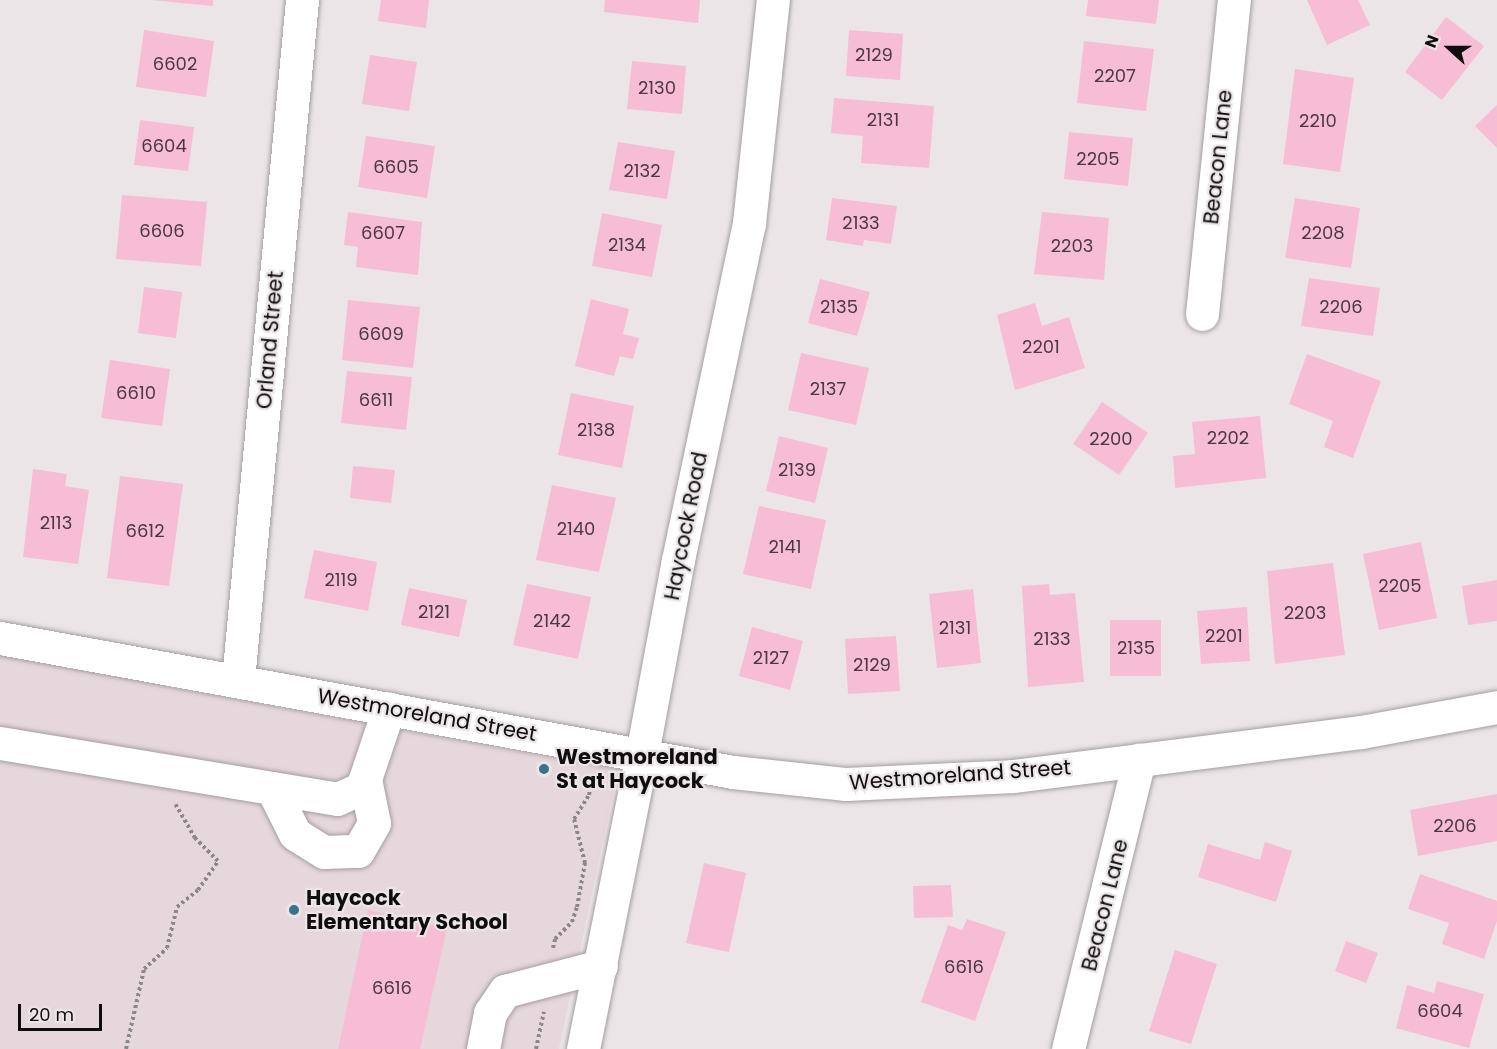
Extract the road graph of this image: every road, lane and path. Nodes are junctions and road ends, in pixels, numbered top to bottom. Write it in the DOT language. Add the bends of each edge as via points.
graph roads {
  1 [pos="302,0"];
  2 [pos="773,0"];
  3 [pos="1234,0"];
  4 [pos="1202,314"];
  5 [pos="0,638"];
  6 [pos="238,680"];
  7 [pos="1497,707"];
  8 [pos="389,708"];
  9 [pos="0,743"];
  10 [pos="597,746"];
  11 [pos="642,754"];
  12 [pos="1139,760"];
  13 [pos="173,772"];
  14 [pos="365,779"];
  15 [pos="272,788"];
  16 [pos="602,966"];
  17 [pos="549,978"];
  18 [pos="126,1049"];
  19 [pos="483,1049"];
  20 [pos="536,1049"];
  21 [pos="583,1049"];
  22 [pos="1068,1049"];
  1 -- 6 [label="street, Orland Street"];
  2 -- 11 [label="street, Haycock Road" via="748,223"];
  3 -- 4 [label="street, Beacon Lane"];
  5 -- 6 [label="street, Westmoreland Street"];
  6 -- 8 [label="street, Westmoreland Street"];
  7 -- 12 [label="street, Westmoreland Street" via="1361,732"];
  8 -- 10 [label="street, Westmoreland Street"];
  8 -- 14 [label="street"];
  9 -- 13 [label="street"];
  10 -- 11 [label="street, Westmoreland Street"];
  10 -- 17 [label="path" via="589,795 574,819 585,863 577,907 572,922 555,939"];
  11 -- 12 [label="street, Westmoreland Street" via="733,772 846,784 1013,776"];
  11 -- 16 [label="street, Haycock Road"];
  12 -- 22 [label="street, Beacon Lane"];
  13 -- 15 [label="street"];
  13 -- 18 [label="path" via="169,795 195,838 218,861 198,890 177,907 167,948 144,969"];
  14 -- 15 [label="street" via="362,788 337,800"];
  14 -- 15 [label="street" via="374,823 358,851 324,852 294,834"];
  16 -- 17 [label="street"];
  16 -- 21 [label="street, Haycock Road"];
  17 -- 19 [label="street" via="505,991 490,1013"];
  17 -- 20 [label="path"];
}
